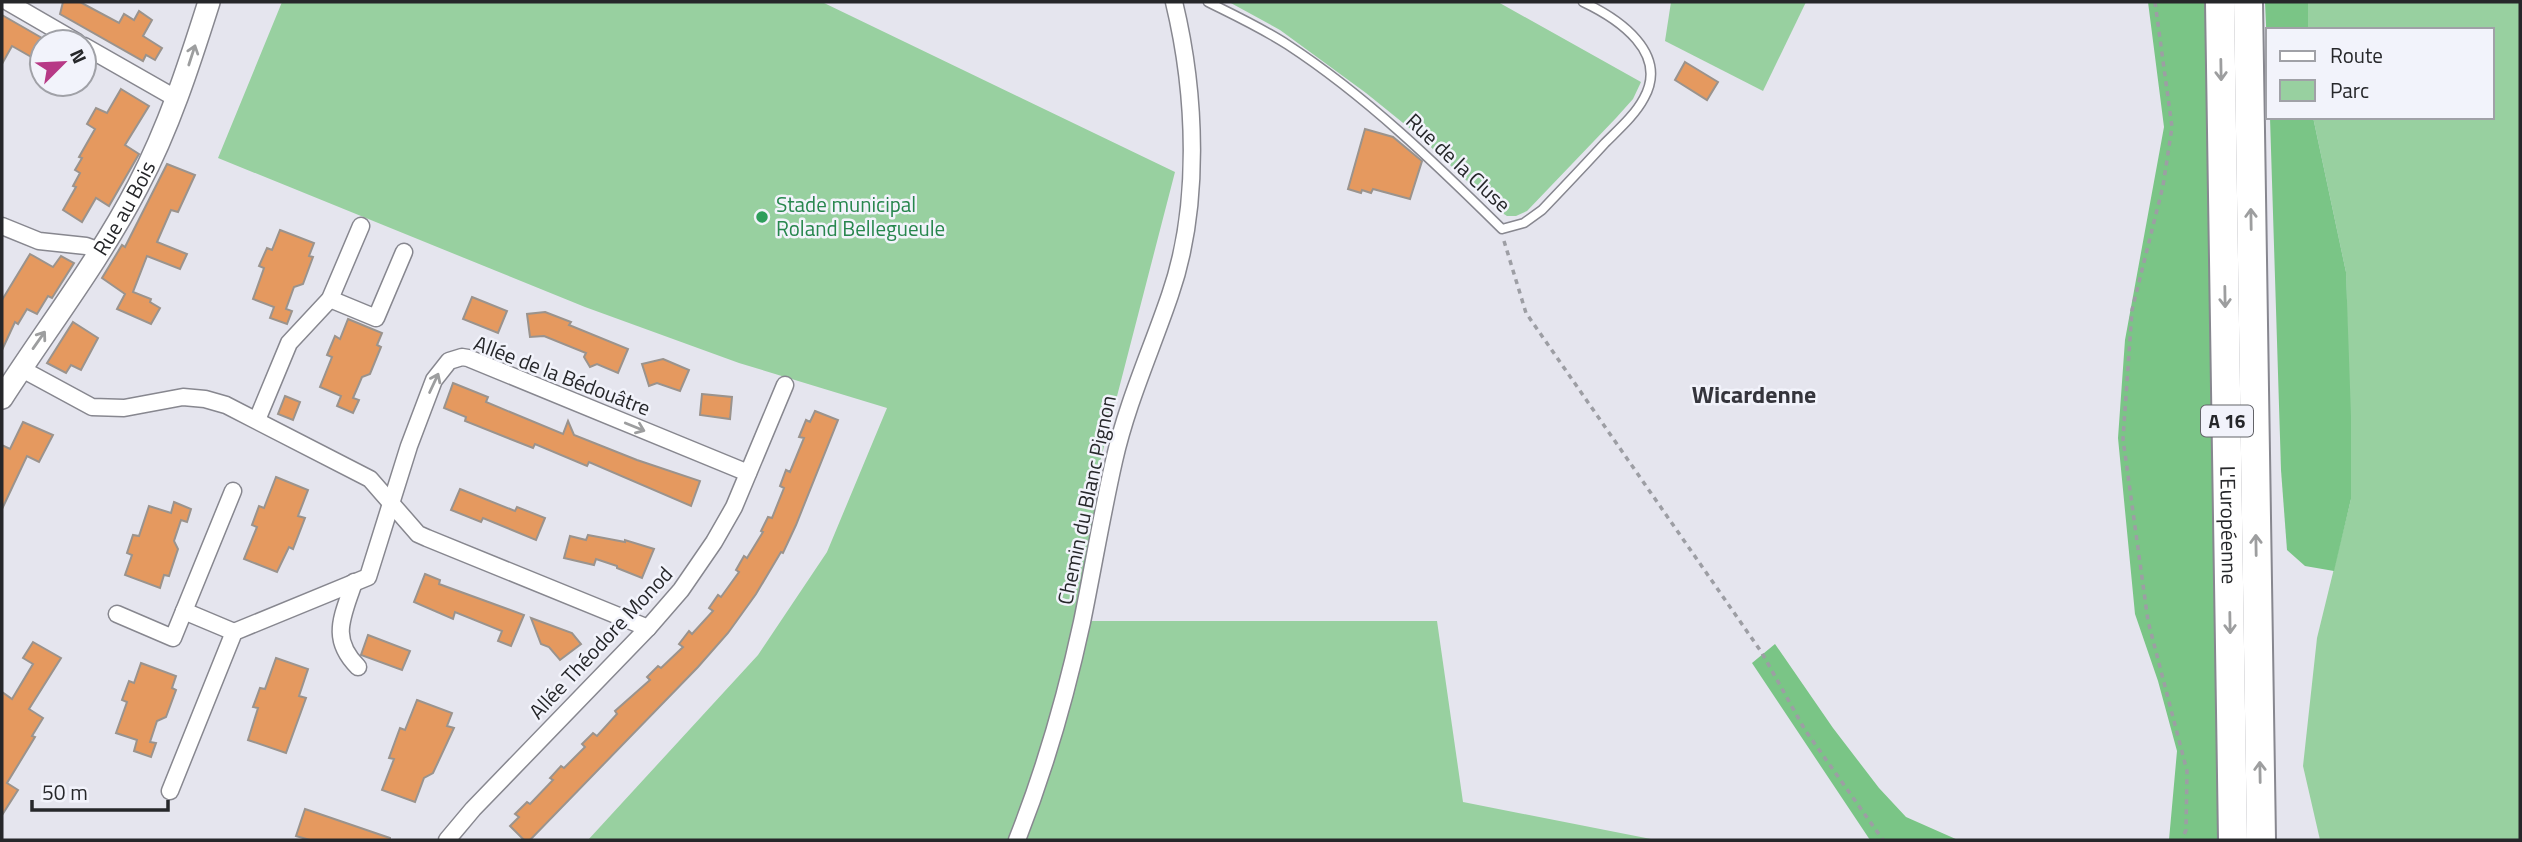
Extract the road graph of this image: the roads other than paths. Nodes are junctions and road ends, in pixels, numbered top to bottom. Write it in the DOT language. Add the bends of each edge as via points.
graph roads {
  1 [pos="8,2"];
  2 [pos="209,2"];
  3 [pos="1174,2"];
  4 [pos="1208,2"];
  5 [pos="1583,2"];
  6 [pos="2220,2"];
  7 [pos="2248,2"];
  8 [pos="53,28"];
  9 [pos="98,54"];
  10 [pos="177,99"];
  11 [pos="2,226"];
  12 [pos="362,226"];
  13 [pos="100,251"];
  14 [pos="404,252"];
  15 [pos="330,299"];
  16 [pos="20,368"];
  17 [pos="785,385"];
  18 [pos="2,398"];
  19 [pos="257,420"];
  20 [pos="748,473"];
  21 [pos="233,491"];
  22 [pos="393,503"];
  23 [pos="354,582"];
  24 [pos="184,611"];
  25 [pos="117,614"];
  26 [pos="648,628"];
  27 [pos="234,632"];
  28 [pos="358,667"];
  29 [pos="170,791"];
  30 [pos="447,840"];
  31 [pos="1017,840"];
  32 [pos="2234,840"];
  33 [pos="2261,840"];
  1 -- 8 [label="street"];
  10 -- 2 [label="main road, Rue au Bois, one-way"];
  3 -- 31 [label="street, Chemin du Blanc Pignon" via="1185,54 1191,137 1182,249 1125,414 1065,689 1040,781"];
  4 -- 5 [label="lane, Rue de la Cluse" via="1308,59 1389,124 1502,229 1524,223 1542,210 1634,113 1647,92 1649,58 1637,39"];
  6 -- 32 [label="highway, L'Européenne / A 16, one-way"];
  33 -- 7 [label="highway, L'Européenne / A 16, one-way"];
  9 -- 10 [label="street"];
  10 -- 13 [label="main road, Rue au Bois" via="138,187"];
  11 -- 13 [label="street" via="40,241"];
  12 -- 15 [label="street"];
  16 -- 13 [label="main road, Rue au Bois, one-way"];
  14 -- 15 [label="street" via="376,318"];
  15 -- 19 [label="street" via="289,343"];
  16 -- 18 [label="main road, Rue au Bois"];
  16 -- 19 [label="street" via="92,407 113,409 194,398 226,405"];
  17 -- 20 [label="street, Allée Théodore Monod"];
  19 -- 22 [label="street" via="363,474"];
  22 -- 20 [label="street, Allée de la Bédouâtre, one-way" via="434,380 443,366 461,357"];
  20 -- 26 [label="street, Allée Théodore Monod" via="713,542"];
  21 -- 24 [label="street"];
  22 -- 23 [label="street" via="368,577"];
  22 -- 26 [label="street" via="418,534"];
  23 -- 27 [label="street"];
  23 -- 28 [label="street" via="340,631 343,647"];
  24 -- 25 [label="street" via="173,638"];
  24 -- 27 [label="street"];
  26 -- 30 [label="street, Allée Théodore Monod"];
  27 -- 29 [label="street"];
}
